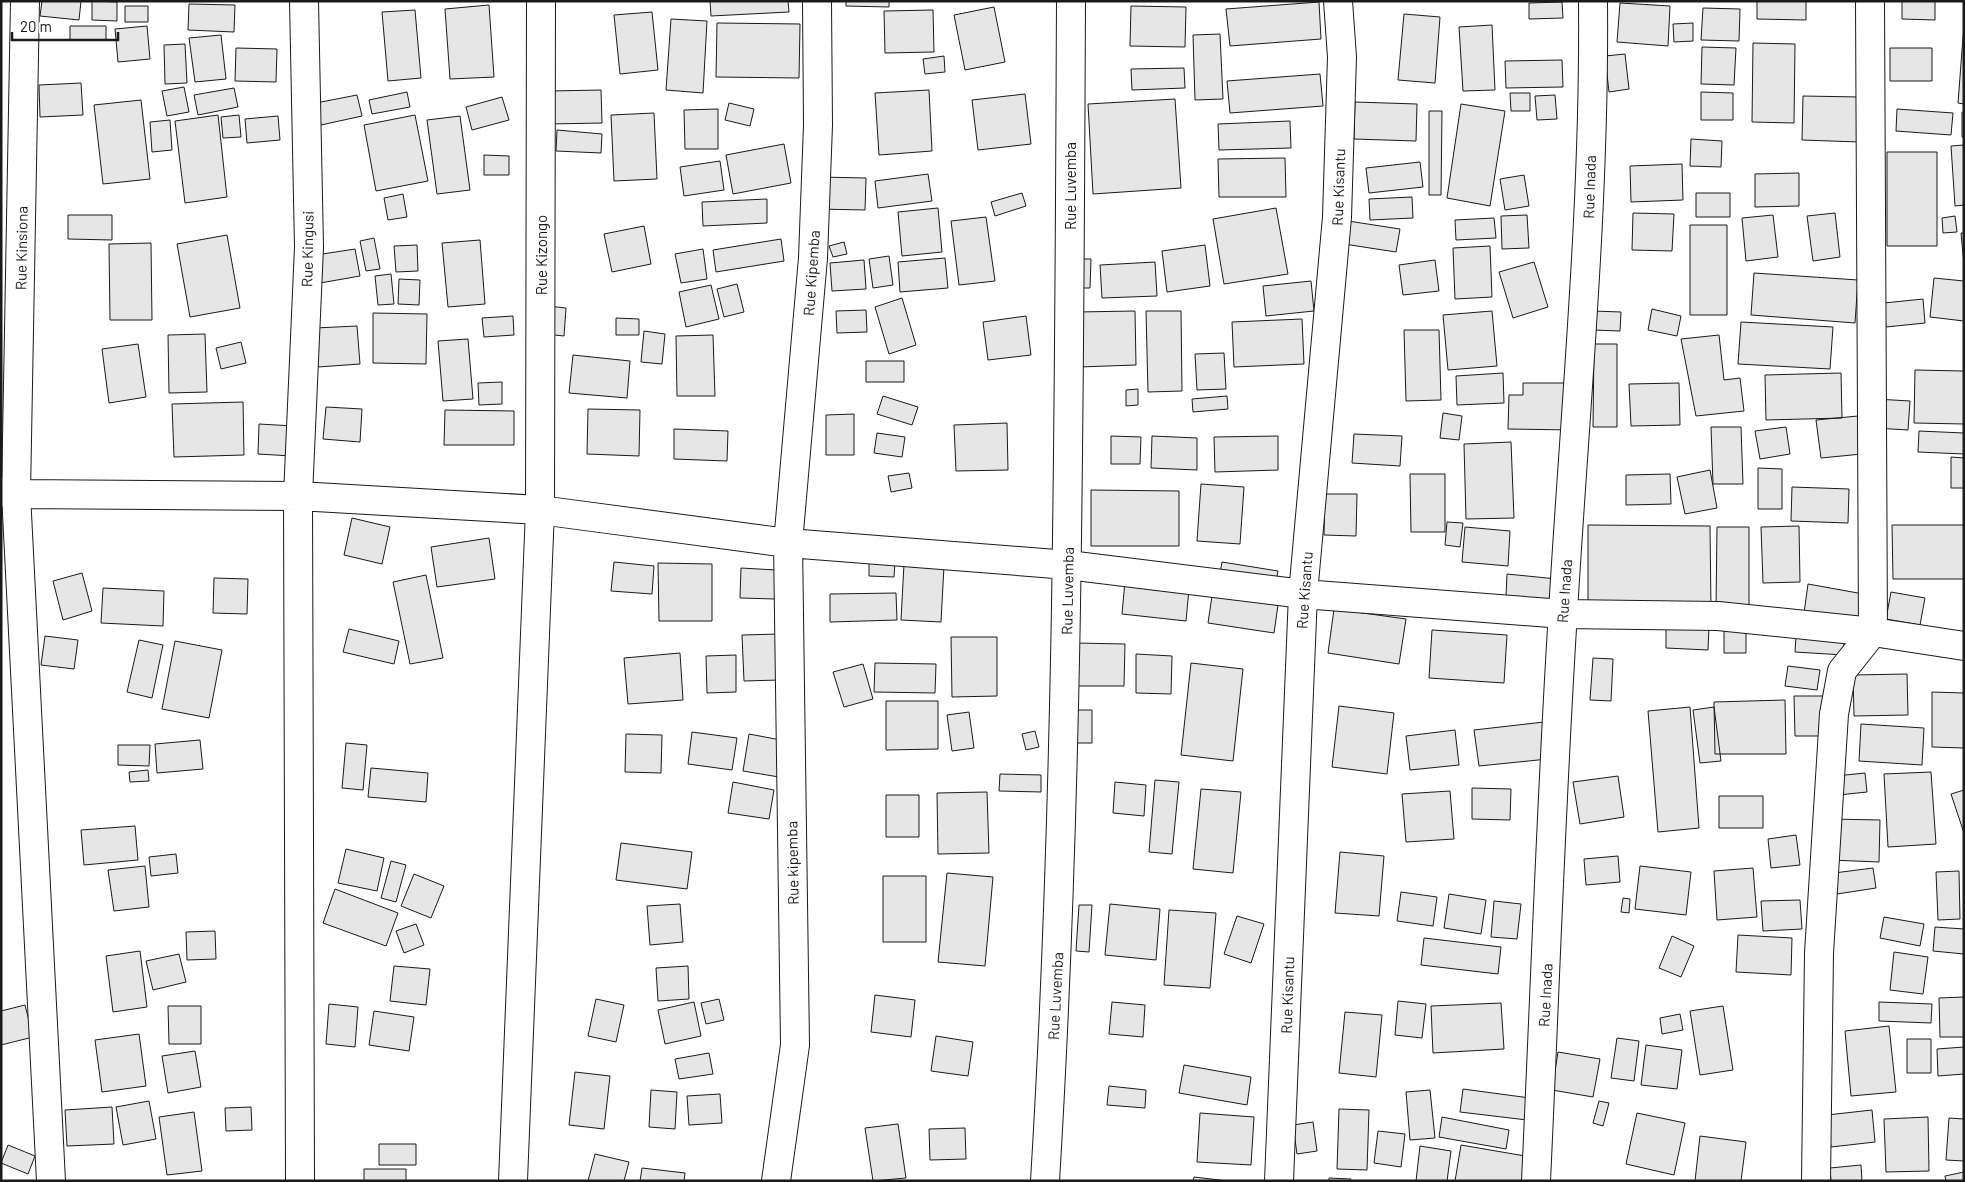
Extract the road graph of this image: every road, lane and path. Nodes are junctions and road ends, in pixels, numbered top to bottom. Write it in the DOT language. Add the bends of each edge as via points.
graph roads {
  1 [pos="25,1"];
  2 [pos="304,1"];
  3 [pos="541,1"];
  4 [pos="817,1"];
  5 [pos="1072,1"];
  6 [pos="1338,1"];
  7 [pos="1594,1"];
  8 [pos="1870,1"];
  9 [pos="9,493"];
  10 [pos="298,496"];
  11 [pos="540,510"];
  12 [pos="788,543"];
  13 [pos="1068,565"];
  14 [pos="1303,594"];
  15 [pos="1563,614"];
  16 [pos="1873,632"];
  17 [pos="1964,646"];
  18 [pos="51,1181"];
  19 [pos="300,1181"];
  20 [pos="513,1181"];
  21 [pos="776,1181"];
  22 [pos="1045,1181"];
  23 [pos="1279,1181"];
  24 [pos="1536,1181"];
  25 [pos="1816,1181"];
  1 -- 9 [label="street, Rue Kinsiona"];
  2 -- 10 [label="street, Rue Kingusi" via="309,247"];
  3 -- 11 [label="street, Rue Kizongo"];
  4 -- 12 [label="street, Rue Kipemba" via="818,125 813,258"];
  5 -- 13 [label="street, Rue Luvemba"];
  6 -- 14 [label="street, Rue Kisantu" via="1342,57 1337,217"];
  7 -- 15 [label="street, Rue Inada" via="1586,268"];
  8 -- 16 [label="street"];
  9 -- 10 [label="street"];
  9 -- 18 [label="street, Rue Kinsiona"];
  10 -- 11 [label="street"];
  10 -- 19 [label="street, Rue Kingusi"];
  11 -- 12 [label="street"];
  11 -- 20 [label="street, Rue Kizongo"];
  12 -- 13 [label="street"];
  12 -- 21 [label="street, Rue kipemba" via="795,1045"];
  13 -- 14 [label="street"];
  13 -- 22 [label="street, Rue Luvemba" via="1057,948"];
  14 -- 15 [label="street"];
  14 -- 23 [label="street, Rue Kisantu"];
  15 -- 16 [label="street" via="1718,616"];
  15 -- 24 [label="street, Rue Inada"];
  16 -- 17 [label="street"];
  16 -- 25 [label="street" via="1842,671 1834,714 1819,953"];
}
